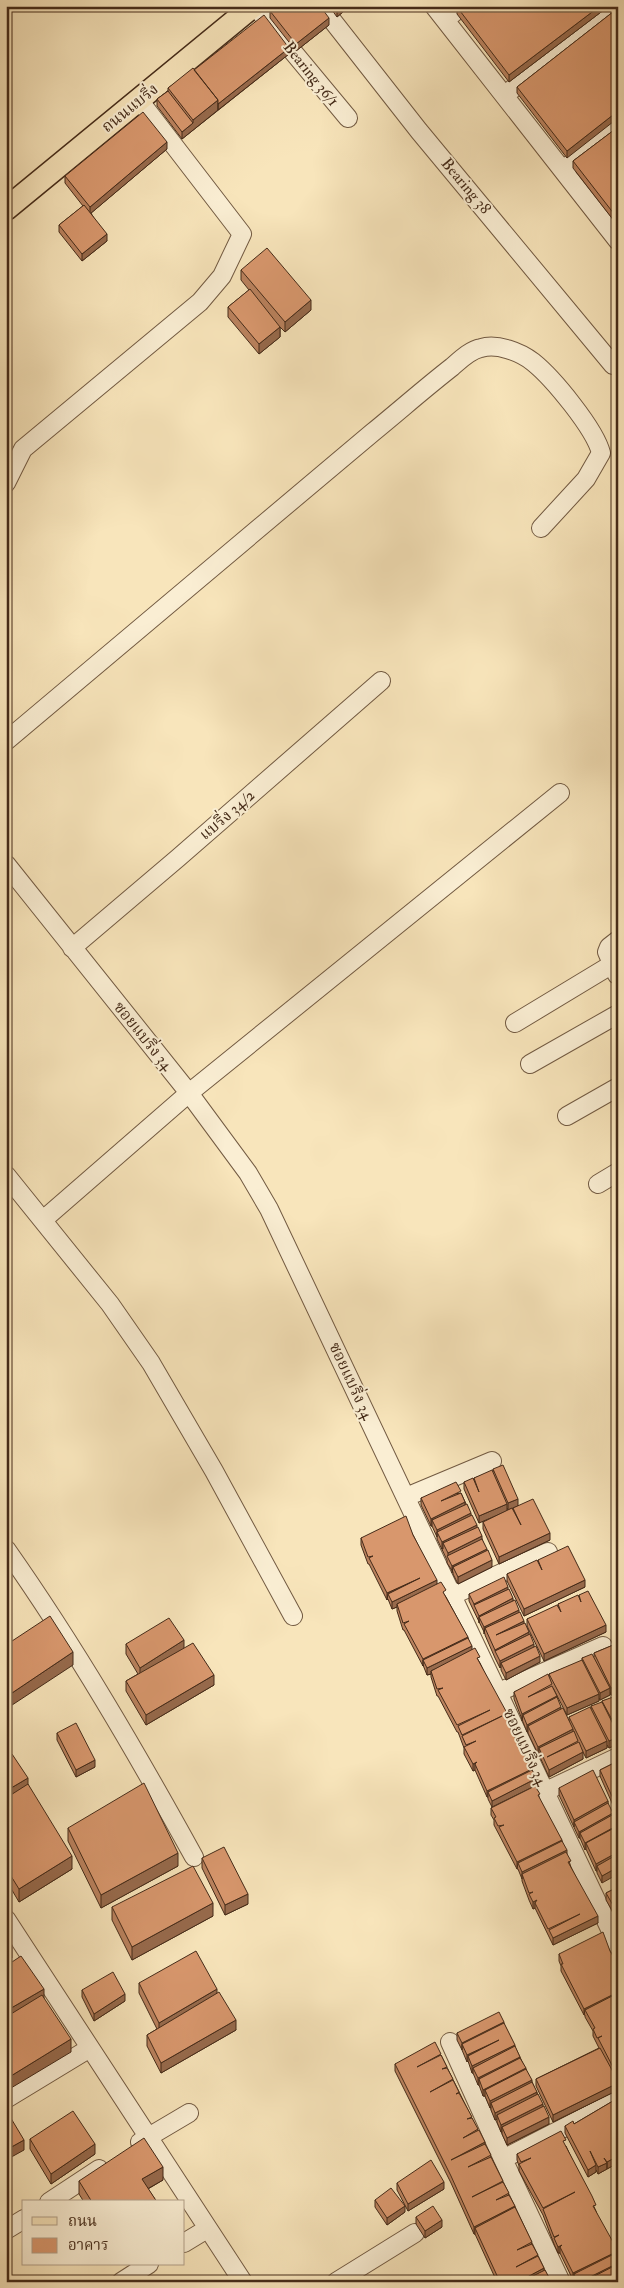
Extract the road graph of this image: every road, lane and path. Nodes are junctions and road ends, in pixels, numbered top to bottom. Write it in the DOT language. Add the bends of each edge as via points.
graph roads {
  1 [pos="254,6"];
  2 [pos="320,6"];
  3 [pos="462,6"];
  4 [pos="618,6"];
  5 [pos="439,13"];
  6 [pos="505,95"];
  7 [pos="139,100"];
  8 [pos="348,118"];
  9 [pos="618,126"];
  10 [pos="563,170"];
  11 [pos="6,209"];
  12 [pos="618,241"];
  13 [pos="613,365"];
  14 [pos="6,483"];
  15 [pos="541,528"];
  16 [pos="381,681"];
  17 [pos="6,741"];
  18 [pos="560,793"];
  19 [pos="6,864"];
  20 [pos="618,940"];
  21 [pos="72,948"];
  22 [pos="614,970"];
  23 [pos="618,1014"];
  24 [pos="515,1023"];
  25 [pos="530,1064"];
  26 [pos="618,1087"];
  27 [pos="189,1093"];
  28 [pos="567,1116"];
  29 [pos="618,1172"];
  30 [pos="8,1181"];
  31 [pos="598,1184"];
  32 [pos="43,1220"];
  33 [pos="492,1461"];
  34 [pos="406,1497"];
  35 [pos="6,1549"];
  36 [pos="548,1552"];
  37 [pos="453,1595"];
  38 [pos="293,1616"];
  39 [pos="603,1646"];
  40 [pos="499,1692"];
  41 [pos="618,1757"];
  42 [pos="546,1791"];
  43 [pos="194,1857"];
  44 [pos="6,1919"];
  45 [pos="618,1946"];
  46 [pos="30,1955"];
  47 [pos="14,1965"];
  48 [pos="450,2042"];
  49 [pos="90,2048"];
  50 [pos="6,2099"];
  51 [pos="618,2100"];
  52 [pos="188,2113"];
  53 [pos="149,2136"];
  54 [pos="502,2159"];
  55 [pos="52,2200"];
  56 [pos="22,2219"];
  57 [pos="207,2229"];
  58 [pos="6,2230"];
  59 [pos="415,2233"];
  60 [pos="185,2242"];
  61 [pos="146,2266"];
  62 [pos="121,2282"];
  63 [pos="243,2282"];
  64 [pos="336,2282"];
  65 [pos="561,2282"];
  1 -- 7 [label="main road, ถนนแบริ่ง"];
  1 -- 8 [label="street, Bearing 36/1"];
  2 -- 13 [label="street, Bearing 38"];
  3 -- 5 [label="street"];
  4 -- 6 [label="street"];
  5 -- 6 [label="street"];
  6 -- 10 [label="street"];
  7 -- 11 [label="main road, ถนนแบริ่ง"];
  7 -- 14 [label="street" via="242,234 222,276 200,302 23,449"];
  9 -- 10 [label="street"];
  10 -- 12 [label="street"];
  15 -- 17 [label="street" via="586,479 601,453 599,444 553,382 533,362 504,349 479,348 441,375"];
  16 -- 21 [label="street, แบริ่ง 34/2"];
  18 -- 27 [label="street"];
  19 -- 21 [label="street, ซอยแบริ่ง 34"];
  20 -- 22 [label="street" via="607,952"];
  21 -- 27 [label="street, ซอยแบริ่ง 34"];
  22 -- 24 [label="street"];
  23 -- 25 [label="street"];
  26 -- 28 [label="street"];
  27 -- 32 [label="street"];
  27 -- 34 [label="street, ซอยแบริ่ง 34" via="248,1173 269,1209"];
  29 -- 31 [label="street"];
  30 -- 32 [label="street"];
  32 -- 38 [label="street" via="152,1363"];
  33 -- 34 [label="street"];
  34 -- 37 [label="street, ซอยแบริ่ง 34"];
  35 -- 43 [label="street" via="110,1710"];
  36 -- 37 [label="street"];
  37 -- 40 [label="street, ซอยแบริ่ง 34"];
  39 -- 40 [label="street"];
  40 -- 42 [label="street, ซอยแบริ่ง 34"];
  41 -- 42 [label="street"];
  42 -- 45 [label="street, ซอยแบริ่ง 34" via="603,1897"];
  44 -- 46 [label="street"];
  46 -- 47 [label="street"];
  46 -- 49 [label="street"];
  48 -- 54 [label="street"];
  49 -- 50 [label="street"];
  49 -- 53 [label="street"];
  51 -- 54 [label="street"];
  52 -- 53 [label="street"];
  53 -- 55 [label="street"];
  53 -- 57 [label="street"];
  54 -- 65 [label="street"];
  56 -- 58 [label="street"];
  57 -- 60 [label="street"];
  57 -- 63 [label="street"];
  59 -- 64 [label="street"];
  61 -- 62 [label="street"];
}
